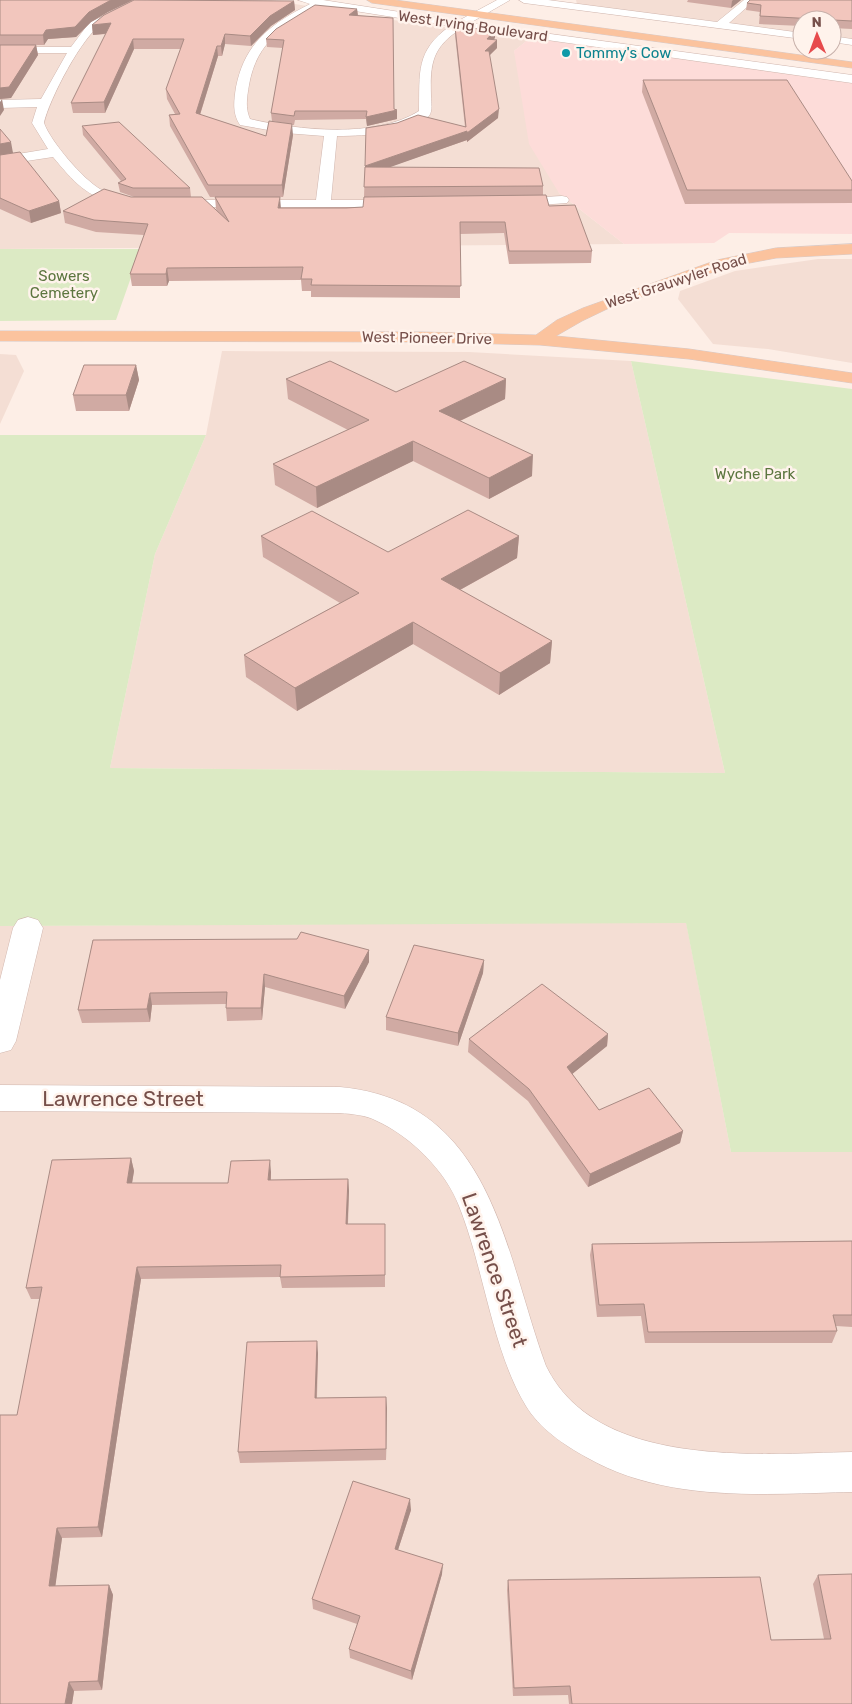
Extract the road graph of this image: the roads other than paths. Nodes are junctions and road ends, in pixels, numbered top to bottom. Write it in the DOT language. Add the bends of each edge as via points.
graph roads {
  1 [pos="145,0"];
  2 [pos="303,0"];
  3 [pos="372,0"];
  4 [pos="431,0"];
  5 [pos="505,0"];
  6 [pos="524,0"];
  7 [pos="750,0"];
  8 [pos="321,4"];
  9 [pos="485,12"];
  10 [pos="462,25"];
  11 [pos="720,25"];
  12 [pos="792,35"];
  13 [pos="792,48"];
  14 [pos="0,50"];
  15 [pos="74,50"];
  16 [pos="852,65"];
  17 [pos="852,79"];
  18 [pos="45,103"];
  19 [pos="0,104"];
  20 [pos="331,132"];
  21 [pos="57,152"];
  22 [pos="0,161"];
  23 [pos="562,200"];
  24 [pos="496,203"];
  25 [pos="323,204"];
  26 [pos="419,204"];
  27 [pos="852,250"];
  28 [pos="0,336"];
  29 [pos="540,340"];
  30 [pos="852,378"];
  31 [pos="28,928"];
  32 [pos="0,1041"];
  33 [pos="0,1098"];
  34 [pos="852,1472"];
  1 -- 15 [label="street" via="93,25"];
  2 -- 8 [label="street, West Irving Boulevard"];
  3 -- 9 [label="main road, West Irving Boulevard"];
  4 -- 9 [label="main road, West Irving Boulevard"];
  5 -- 9 [label="street"];
  6 -- 11 [label="street, West Irving Boulevard"];
  7 -- 11 [label="street"];
  8 -- 10 [label="street, West Irving Boulevard"];
  8 -- 20 [label="street" via="272,31 257,46 243,80 239,112 245,122 265,128"];
  9 -- 10 [label="street"];
  9 -- 13 [label="main road, West Irving Boulevard"];
  9 -- 16 [label="main road, West Irving Boulevard"];
  10 -- 17 [label="street, West Irving Boulevard"];
  10 -- 20 [label="street" via="440,40 430,54 425,113 420,119 381,130"];
  11 -- 12 [label="street, West Irving Boulevard"];
  14 -- 15 [label="street"];
  15 -- 18 [label="street"];
  18 -- 19 [label="street"];
  18 -- 21 [label="street" via="38,119 39,130"];
  20 -- 25 [label="street"];
  21 -- 22 [label="street"];
  21 -- 25 [label="street" via="92,190 117,200 154,204"];
  23 -- 24 [label="street"];
  25 -- 26 [label="street"];
  27 -- 29 [label="main road, West Grauwyler Road" via="785,251 718,265 586,311"];
  28 -- 29 [label="main road, West Pioneer Drive"];
  29 -- 30 [label="main road, West Pioneer Drive" via="696,355"];
  31 -- 32 [label="street"];
  33 -- 34 [label="street, Lawrence Street" via="340,1100 372,1105 394,1114 416,1128 467,1185 476,1204 528,1368 541,1395 558,1415 600,1444 649,1463 680,1469 745,1473"];
}
